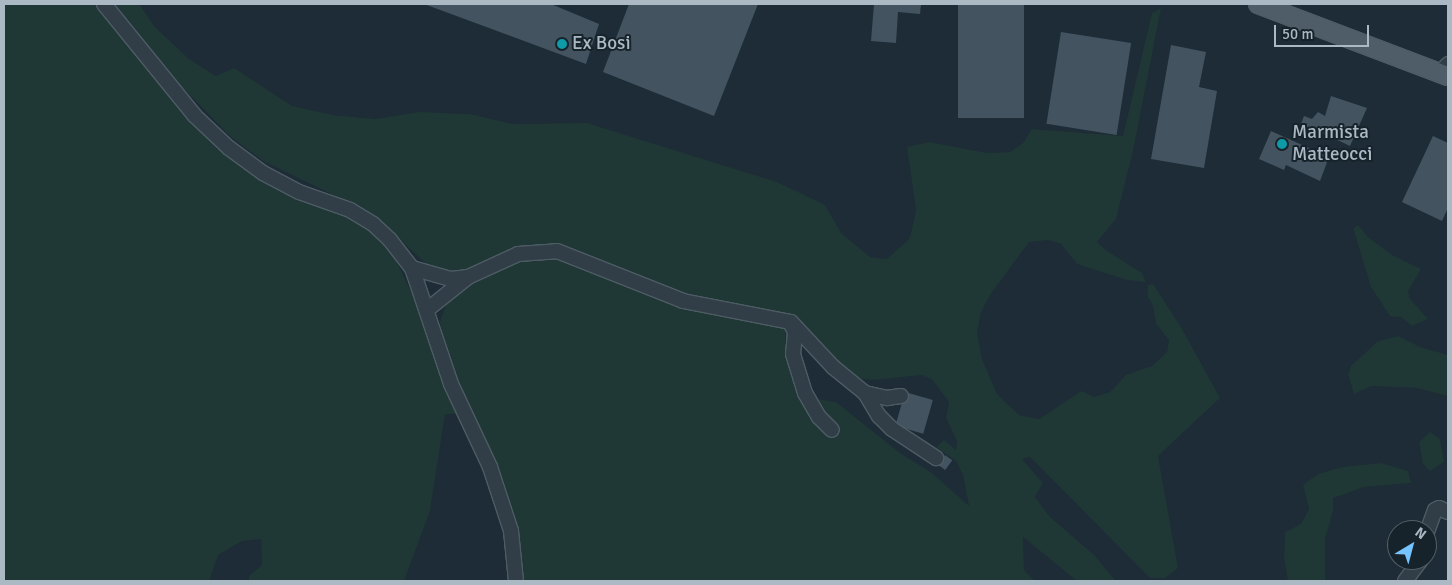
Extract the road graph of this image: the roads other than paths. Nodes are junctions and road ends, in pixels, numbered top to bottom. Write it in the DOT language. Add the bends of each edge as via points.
graph roads {
  1 [pos="104,4"];
  2 [pos="1258,4"];
  3 [pos="1445,71"];
  4 [pos="412,268"];
  5 [pos="468,277"];
  6 [pos="428,309"];
  7 [pos="790,322"];
  8 [pos="864,393"];
  9 [pos="901,396"];
  10 [pos="832,430"];
  11 [pos="936,458"];
  12 [pos="1448,512"];
  13 [pos="1431,520"];
  14 [pos="1413,570"];
  15 [pos="516,581"];
  16 [pos="1405,581"];
  1 -- 4 [label="street" via="195,116 229,148 264,173 299,192 350,210 373,224"];
  2 -- 3 [label="main road"];
  4 -- 5 [label="street" via="451,278"];
  4 -- 6 [label="street"];
  5 -- 6 [label="street"];
  5 -- 7 [label="street" via="518,254 557,251 683,301"];
  6 -- 15 [label="street" via="452,384 490,466 511,531"];
  7 -- 8 [label="street" via="833,367"];
  7 -- 10 [label="street" via="795,332 793,354 804,393 819,417"];
  8 -- 9 [label="street" via="887,398"];
  8 -- 11 [label="street" via="892,429"];
  12 -- 13 [label="street" via="1439,508"];
  14 -- 16 [label="street"];
}
